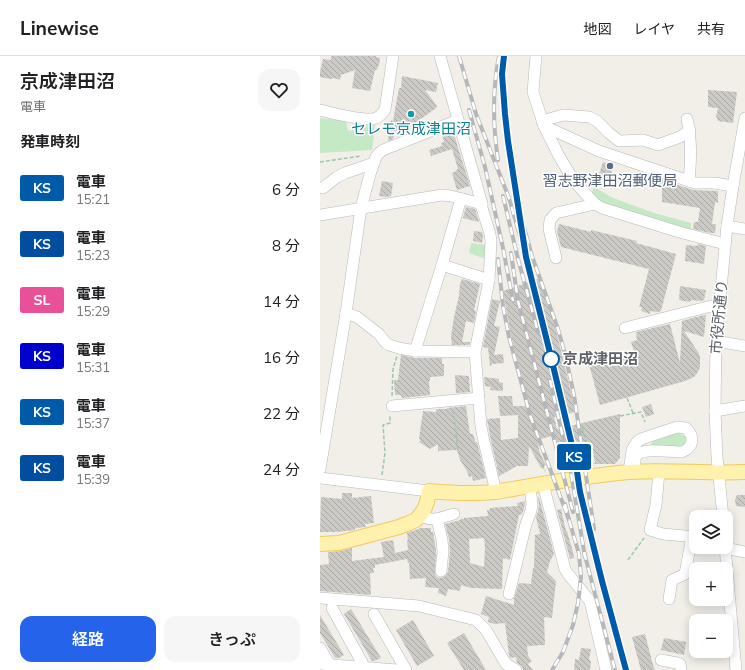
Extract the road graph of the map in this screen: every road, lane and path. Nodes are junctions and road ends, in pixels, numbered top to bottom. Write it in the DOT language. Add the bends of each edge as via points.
graph roads {
  1 [pos="393,56"];
  2 [pos="440,56"];
  3 [pos="536,56"];
  4 [pos="320,110"];
  5 [pos="745,118"];
  6 [pos="458,120"];
  7 [pos="543,124"];
  8 [pos="376,159"];
  9 [pos="320,162"];
  10 [pos="689,181"];
  11 [pos="733,186"];
  12 [pos="323,188"];
  13 [pos="462,199"];
  14 [pos="482,204"];
  15 [pos="595,204"];
  16 [pos="361,208"];
  17 [pos="320,215"];
  18 [pos="728,226"];
  19 [pos="745,229"];
  20 [pos="726,244"];
  21 [pos="556,258"];
  22 [pos="442,265"];
  23 [pos="489,280"];
  24 [pos="719,304"];
  25 [pos="346,314"];
  26 [pos="625,328"];
  27 [pos="716,341"];
  28 [pos="745,346"];
  29 [pos="415,351"];
  30 [pos="475,352"];
  31 [pos="479,398"];
  32 [pos="627,398"];
  33 [pos="452,400"];
  34 [pos="392,406"];
  35 [pos="745,406"];
  36 [pos="715,411"];
  37 [pos="633,413"];
  38 [pos="620,416"];
  39 [pos="645,422"];
  40 [pos="582,428"];
  41 [pos="646,438"];
  42 [pos="458,450"];
  43 [pos="648,450"];
  44 [pos="542,466"];
  45 [pos="594,468"];
  46 [pos="320,469"];
  47 [pos="632,472"];
  48 [pos="659,472"];
  49 [pos="745,472"];
  50 [pos="718,473"];
  51 [pos="320,478"];
  52 [pos="540,482"];
  53 [pos="429,491"];
  54 [pos="496,492"];
  55 [pos="722,510"];
  56 [pos="454,514"];
  57 [pos="420,515"];
  58 [pos="437,519"];
  59 [pos="650,530"];
  60 [pos="689,537"];
  61 [pos="320,544"];
  62 [pos="733,549"];
  63 [pos="745,552"];
  64 [pos="690,554"];
  65 [pos="726,554"];
  66 [pos="628,560"];
  67 [pos="440,571"];
  68 [pos="509,594"];
  69 [pos="320,598"];
  70 [pos="669,599"];
  71 [pos="332,608"];
  72 [pos="374,614"];
  73 [pos="320,648"];
  74 [pos="661,660"];
  75 [pos="324,666"];
  76 [pos="361,668"];
  77 [pos="397,670"];
  78 [pos="406,670"];
  79 [pos="516,670"];
  80 [pos="606,670"];
  81 [pos="681,670"];
  82 [pos="736,670"];
  1 -- 4 [label="street" via="385,110 382,114 367,120"];
  2 -- 6 [label="street"];
  3 -- 7 [label="street" via="533,92"];
  5 -- 11 [label="street, 市役所通り"];
  6 -- 8 [label="street" via="383,150"];
  6 -- 14 [label="street"];
  7 -- 10 [label="street" via="599,151"];
  7 -- 10 [label="street" via="563,115 589,117 598,121 619,141 643,140 658,145 680,137 689,124"];
  7 -- 15 [label="street" via="574,180"];
  8 -- 9 [label="path"];
  8 -- 12 [label="street" via="344,173"];
  8 -- 16 [label="street"];
  10 -- 11 [label="street" via="696,184"];
  11 -- 18 [label="street, 市役所通り"];
  13 -- 14 [label="street"];
  13 -- 16 [label="street" via="442,196"];
  13 -- 22 [label="street"];
  14 -- 23 [label="street" via="491,242"];
  15 -- 20 [label="street" via="648,223"];
  15 -- 21 [label="street" via="556,213 550,220 549,229"];
  16 -- 17 [label="street"];
  16 -- 25 [label="street"];
  18 -- 19 [label="street"];
  18 -- 20 [label="street, 市役所通り"];
  20 -- 24 [label="street, 市役所通り"];
  22 -- 23 [label="street"];
  22 -- 29 [label="street"];
  23 -- 30 [label="street"];
  24 -- 26 [label="street"];
  24 -- 27 [label="street, 市役所通り"];
  25 -- 29 [label="street" via="357,317 390,345"];
  25 -- 46 [label="street"];
  27 -- 28 [label="street"];
  27 -- 36 [label="street, 市役所通り"];
  29 -- 30 [label="street"];
  30 -- 31 [label="street"];
  31 -- 33 [label="street"];
  31 -- 54 [label="street" via="483,437"];
  32 -- 37 [label="path"];
  33 -- 34 [label="street"];
  33 -- 42 [label="path"];
  35 -- 36 [label="street"];
  36 -- 50 [label="street, 市役所通り"];
  37 -- 38 [label="path"];
  37 -- 39 [label="path" via="641,412"];
  40 -- 45 [label="path"];
  41 -- 43 [label="street"];
  41 -- 43 [label="street" via="676,427 686,428 692,436 690,447 682,452"];
  41 -- 47 [label="street" via="637,442 632,450"];
  43 -- 47 [label="street" via="636,457"];
  44 -- 52 [label="path"];
  47 -- 48 [label="main road"];
  47 -- 52 [label="main road"];
  48 -- 50 [label="main road"];
  48 -- 59 [label="street" via="656,505"];
  49 -- 50 [label="main road"];
  50 -- 55 [label="street, 市役所通り"];
  51 -- 53 [label="street"];
  52 -- 54 [label="main road"];
  52 -- 68 [label="street" via="526,524"];
  52 -- 80 [label="street" via="565,569 590,601"];
  53 -- 54 [label="main road"];
  53 -- 57 [label="main road"];
  56 -- 58 [label="street"];
  57 -- 58 [label="street" via="430,520"];
  57 -- 61 [label="main road" via="416,520 399,528 339,543"];
  58 -- 67 [label="street" via="443,551"];
  59 -- 60 [label="street"];
  59 -- 66 [label="path"];
  62 -- 63 [label="street"];
  64 -- 70 [label="street" via="685,574 672,580"];
  65 -- 82 [label="street"];
  69 -- 79 [label="street" via="419,606 476,620 486,630 506,664"];
  71 -- 76 [label="street"];
  72 -- 78 [label="street"];
  73 -- 75 [label="street"];
  74 -- 81 [label="street" via="680,664"];
  75 -- 76 [label="street"];
  76 -- 77 [label="street"];
}
